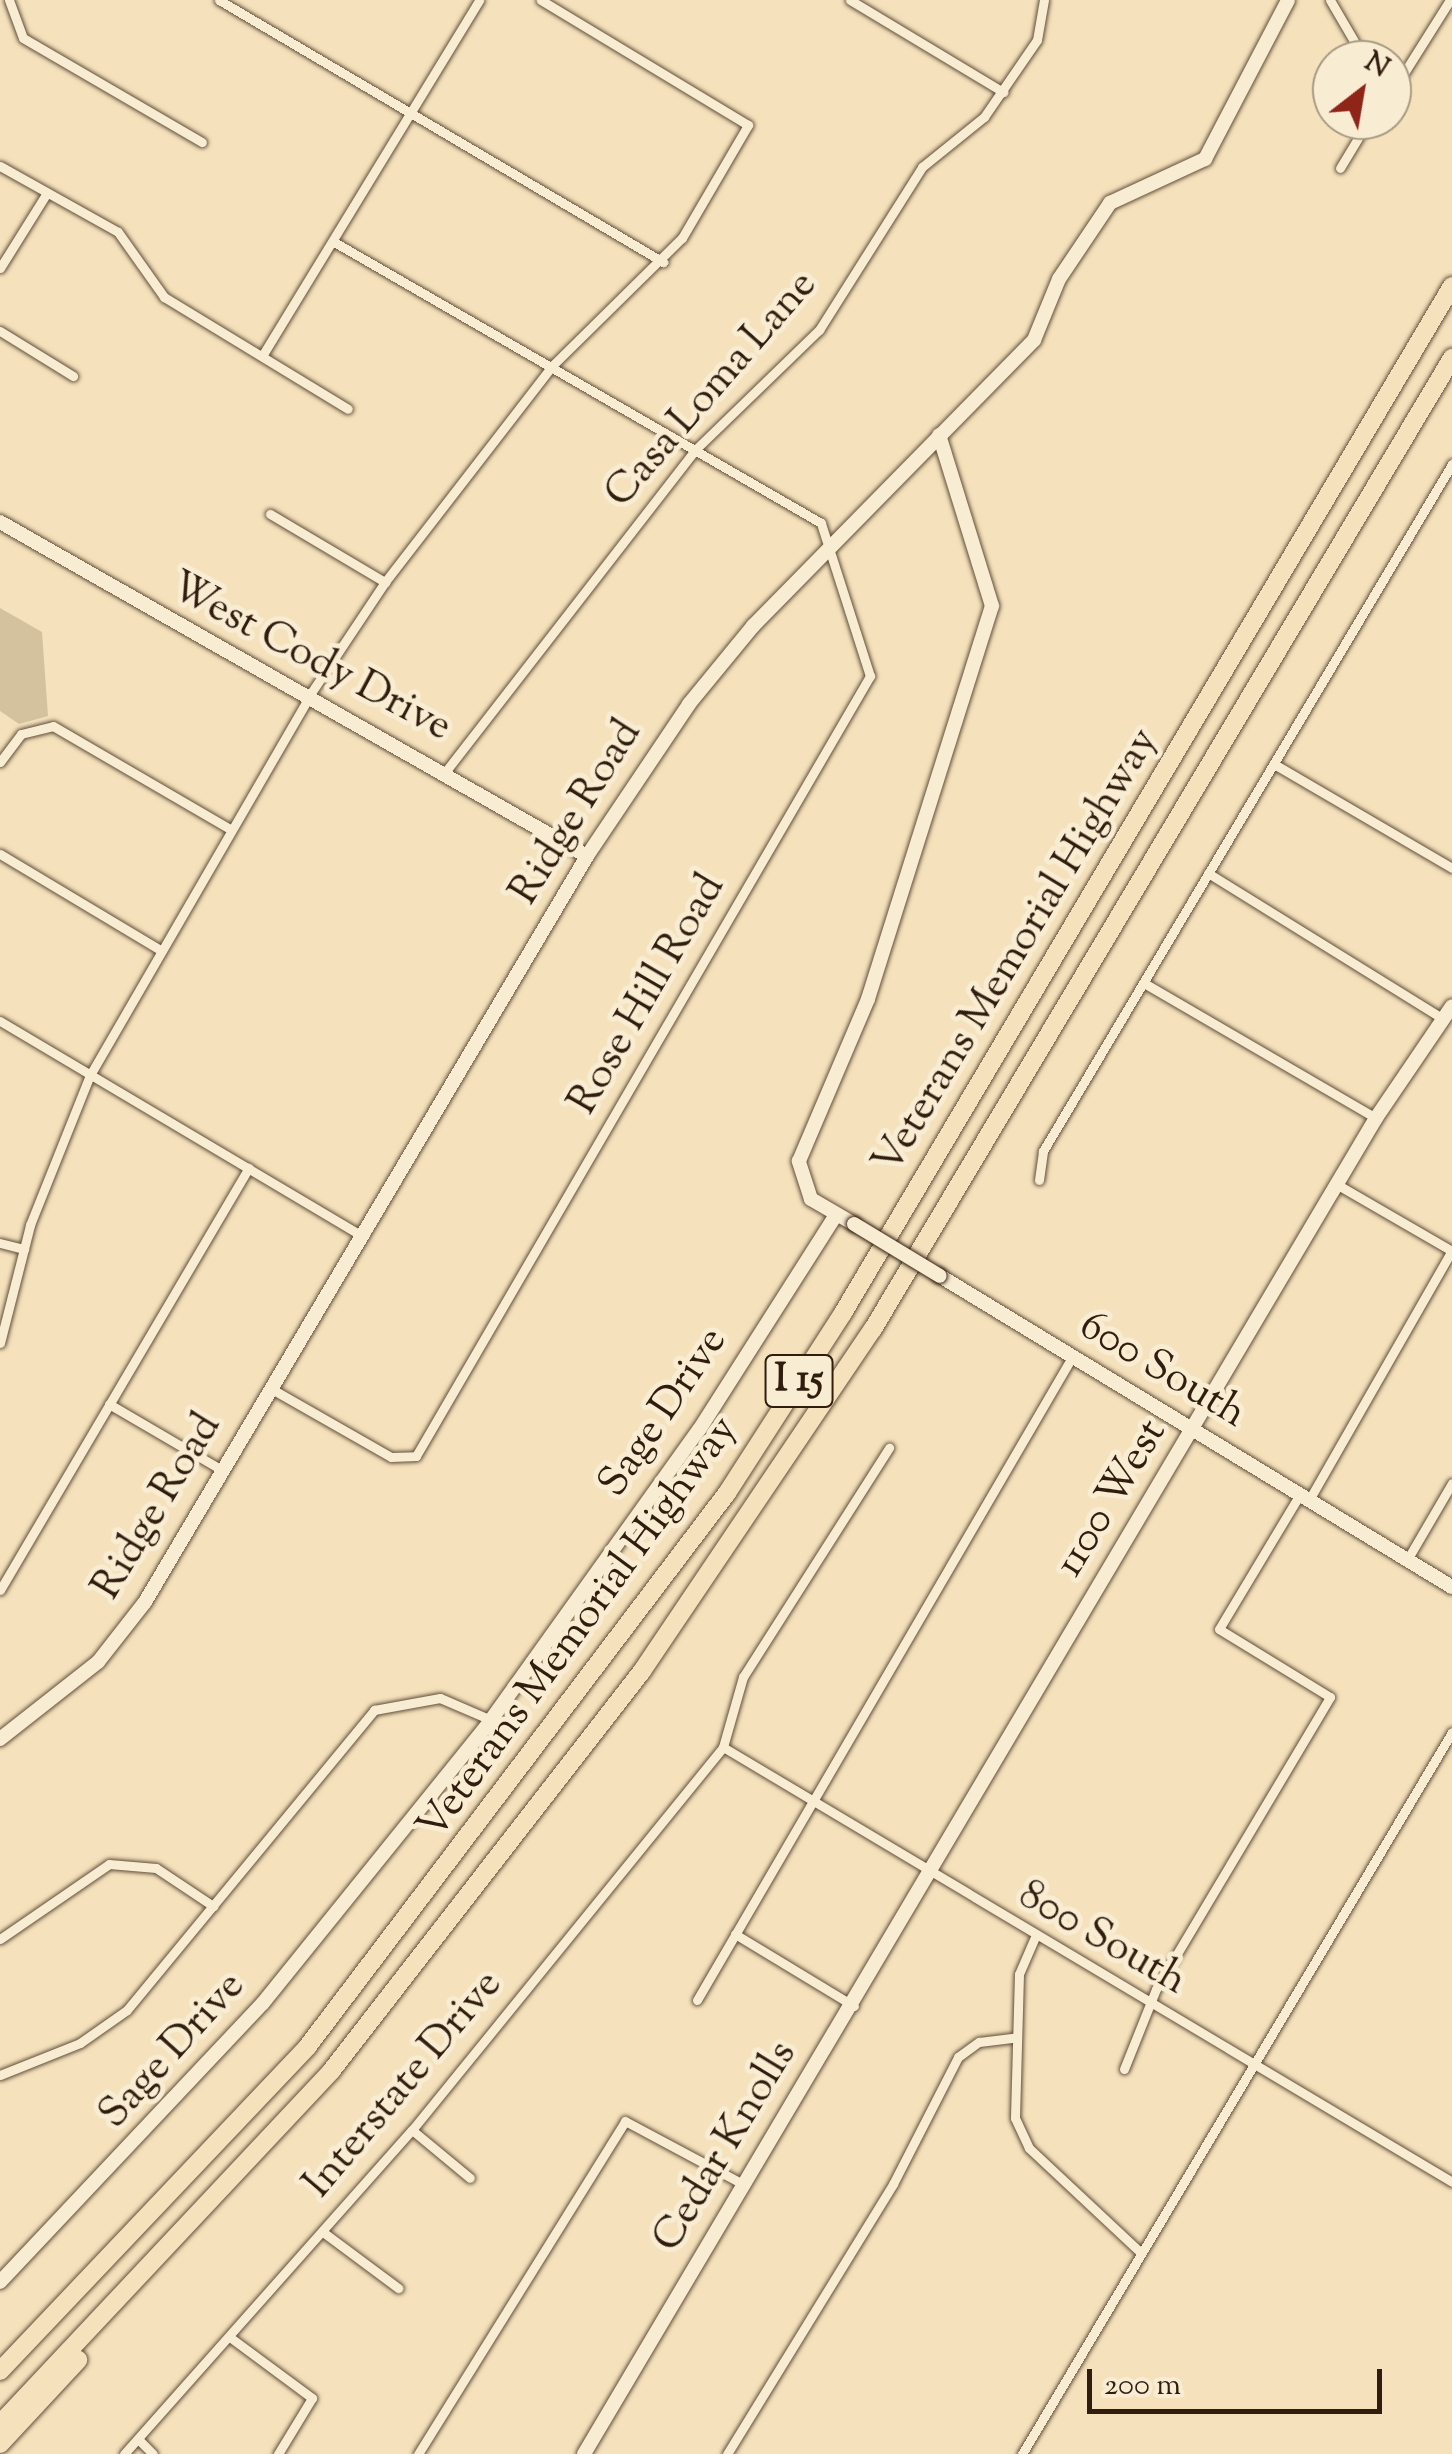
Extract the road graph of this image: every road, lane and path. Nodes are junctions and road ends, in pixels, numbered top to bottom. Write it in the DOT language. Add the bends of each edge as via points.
graph roads {
  1 [pos="9,0"];
  2 [pos="219,0"];
  3 [pos="479,0"];
  4 [pos="541,0"];
  5 [pos="850,0"];
  6 [pos="1044,0"];
  7 [pos="1288,0"];
  8 [pos="1330,0"];
  9 [pos="1450,0"];
  10 [pos="1353,40"];
  11 [pos="1412,60"];
  12 [pos="1003,92"];
  13 [pos="414,112"];
  14 [pos="1357,140"];
  15 [pos="202,142"];
  16 [pos="0,166"];
  17 [pos="1340,168"];
  18 [pos="44,196"];
  19 [pos="334,242"];
  20 [pos="663,262"];
  21 [pos="0,268"];
  22 [pos="1452,286"];
  23 [pos="0,331"];
  24 [pos="262,356"];
  25 [pos="1452,358"];
  26 [pos="552,366"];
  27 [pos="74,376"];
  28 [pos="348,408"];
  29 [pos="939,435"];
  30 [pos="695,450"];
  31 [pos="1452,464"];
  32 [pos="270,514"];
  33 [pos="0,522"];
  34 [pos="832,542"];
  35 [pos="384,582"];
  36 [pos="312,693"];
  37 [pos="0,762"];
  38 [pos="1274,764"];
  39 [pos="446,771"];
  40 [pos="230,829"];
  41 [pos="0,854"];
  42 [pos="588,856"];
  43 [pos="1452,868"];
  44 [pos="1208,874"];
  45 [pos="160,950"];
  46 [pos="1144,982"];
  47 [pos="1452,1006"];
  48 [pos="1439,1016"];
  49 [pos="0,1021"];
  50 [pos="90,1074"];
  51 [pos="1376,1118"];
  52 [pos="248,1168"];
  53 [pos="1039,1180"];
  54 [pos="1338,1185"];
  55 [pos="836,1215"];
  56 [pos="360,1236"];
  57 [pos="0,1243"];
  58 [pos="24,1248"];
  59 [pos="1452,1250"];
  60 [pos="0,1343"];
  61 [pos="1071,1359"];
  62 [pos="270,1388"];
  63 [pos="110,1404"];
  64 [pos="1193,1430"];
  65 [pos="889,1448"];
  66 [pos="222,1470"];
  67 [pos="1452,1483"];
  68 [pos="1304,1497"];
  69 [pos="1406,1560"];
  70 [pos="1452,1587"];
  71 [pos="0,1590"];
  72 [pos="491,1720"];
  73 [pos="1452,1732"];
  74 [pos="0,1739"];
  75 [pos="723,1748"];
  76 [pos="812,1803"];
  77 [pos="929,1877"];
  78 [pos="213,1906"];
  79 [pos="735,1934"];
  80 [pos="1034,1937"];
  81 [pos="0,1939"];
  82 [pos="697,2000"];
  83 [pos="857,2007"];
  84 [pos="1151,2007"];
  85 [pos="1014,2038"];
  86 [pos="1256,2064"];
  87 [pos="1124,2068"];
  88 [pos="0,2074"];
  89 [pos="412,2130"];
  90 [pos="470,2178"];
  91 [pos="1452,2182"];
  92 [pos="745,2185"];
  93 [pos="210,2208"];
  94 [pos="323,2232"];
  95 [pos="1140,2252"];
  96 [pos="88,2278"];
  97 [pos="0,2282"];
  98 [pos="398,2288"];
  99 [pos="232,2338"];
  100 [pos="0,2352"];
  101 [pos="0,2371"];
  102 [pos="0,2424"];
  103 [pos="138,2440"];
  104 [pos="0,2444"];
  105 [pos="124,2454"];
  106 [pos="153,2454"];
  107 [pos="278,2454"];
  108 [pos="418,2454"];
  109 [pos="584,2454"];
  110 [pos="727,2454"];
  111 [pos="1022,2454"];
  1 -- 15 [label="street" via="23,38"];
  2 -- 13 [label="street"];
  3 -- 13 [label="street"];
  4 -- 20 [label="street" via="748,124"];
  5 -- 12 [label="street"];
  6 -- 12 [label="street, Casa Loma Lane" via="1037,40"];
  7 -- 29 [label="street, Ridge Road" via="1214,148 1185,174 1110,203 1059,280 1034,340"];
  8 -- 10 [label="street"];
  9 -- 11 [label="street"];
  12 -- 30 [label="street, Casa Loma Lane" via="906,187 819,330"];
  13 -- 19 [label="street"];
  13 -- 20 [label="street"];
  14 -- 17 [label="street"];
  16 -- 18 [label="street"];
  18 -- 21 [label="street"];
  18 -- 24 [label="street" via="118,232 164,297"];
  19 -- 24 [label="street"];
  19 -- 26 [label="street"];
  20 -- 26 [label="street"];
  22 -- 96 [label="highway, Veterans Memorial Highway / I 15" via="843,1313 726,1493 308,2046"];
  23 -- 27 [label="street"];
  24 -- 28 [label="street"];
  25 -- 93 [label="highway, Veterans Memorial Highway / I 15" via="873,1329 753,1511 552,1794"];
  26 -- 30 [label="street"];
  26 -- 35 [label="street"];
  29 -- 34 [label="street, Ridge Road"];
  29 -- 55 [label="street" via="992,606 868,999 800,1161 811,1199"];
  30 -- 34 [label="street" via="821,524"];
  30 -- 39 [label="street, Casa Loma Lane"];
  31 -- 38 [label="street"];
  32 -- 35 [label="street"];
  33 -- 36 [label="street, West Cody Drive" via="196,640"];
  34 -- 42 [label="street, Ridge Road" via="689,704"];
  34 -- 62 [label="street, Rose Hill Road" via="869,662 864,690 405,1462"];
  35 -- 36 [label="street"];
  36 -- 39 [label="street, West Cody Drive"];
  36 -- 40 [label="street"];
  37 -- 40 [label="street" via="37,726 73,733"];
  38 -- 43 [label="street"];
  38 -- 44 [label="street"];
  39 -- 42 [label="street, West Cody Drive"];
  40 -- 45 [label="street"];
  41 -- 45 [label="street"];
  42 -- 56 [label="street, Ridge Road"];
  44 -- 46 [label="street"];
  44 -- 48 [label="street"];
  45 -- 50 [label="street"];
  46 -- 51 [label="street"];
  46 -- 53 [label="street" via="1043,1151"];
  47 -- 48 [label="street, 1100 West"];
  48 -- 51 [label="street, 1100 West"];
  49 -- 50 [label="street"];
  50 -- 52 [label="street"];
  50 -- 58 [label="street"];
  51 -- 54 [label="street, 1100 West"];
  52 -- 56 [label="street"];
  52 -- 63 [label="street"];
  54 -- 59 [label="street"];
  54 -- 64 [label="street, 1100 West"];
  55 -- 61 [label="street, 600 South, bridge"];
  55 -- 72 [label="street, Sage Drive" via="699,1430"];
  56 -- 62 [label="street, Ridge Road"];
  57 -- 58 [label="street"];
  58 -- 60 [label="street"];
  59 -- 68 [label="street"];
  61 -- 64 [label="street, 600 South"];
  61 -- 76 [label="street"];
  62 -- 66 [label="street, Ridge Road"];
  63 -- 66 [label="street"];
  63 -- 71 [label="street"];
  64 -- 68 [label="street, 600 South"];
  64 -- 77 [label="street, 1100 West"];
  65 -- 75 [label="street" via="742,1677"];
  66 -- 74 [label="street, Ridge Road" via="122,1634"];
  67 -- 69 [label="street"];
  68 -- 69 [label="street, 600 South"];
  68 -- 84 [label="street" via="1219,1629 1330,1697"];
  69 -- 70 [label="street, 600 South"];
  72 -- 78 [label="street" via="440,1698 374,1710"];
  72 -- 97 [label="street, Sage Drive" via="264,2003"];
  73 -- 86 [label="street"];
  75 -- 76 [label="street, 800 South"];
  75 -- 89 [label="street, Interstate Drive"];
  76 -- 77 [label="street, 800 South"];
  76 -- 79 [label="street"];
  77 -- 80 [label="street, 800 South"];
  77 -- 83 [label="street, Cedar Knolls"];
  78 -- 81 [label="street" via="156,1868 109,1864"];
  78 -- 88 [label="street" via="127,2010 80,2044"];
  79 -- 82 [label="street"];
  79 -- 83 [label="street"];
  80 -- 84 [label="street, 800 South"];
  80 -- 85 [label="street" via="1020,1974"];
  83 -- 92 [label="street, Cedar Knolls"];
  84 -- 86 [label="street, 800 South"];
  84 -- 87 [label="street"];
  85 -- 95 [label="street" via="1015,2118 1028,2148"];
  85 -- 110 [label="street" via="979,2042 958,2058 893,2184"];
  86 -- 91 [label="street, 800 South"];
  86 -- 95 [label="street"];
  89 -- 90 [label="street"];
  89 -- 94 [label="street, Interstate Drive"];
  92 -- 108 [label="street" via="625,2121"];
  92 -- 109 [label="street, Cedar Knolls"];
  93 -- 102 [label="highway, Veterans Memorial Highway / I 15"];
  93 -- 104 [label="highway"];
  94 -- 98 [label="street"];
  94 -- 99 [label="street, Interstate Drive"];
  95 -- 111 [label="street"];
  96 -- 100 [label="highway"];
  96 -- 101 [label="highway, Veterans Memorial Highway / I 15"];
  99 -- 103 [label="street, Interstate Drive"];
  99 -- 107 [label="street" via="312,2398"];
  103 -- 105 [label="street, Interstate Drive"];
  103 -- 106 [label="street"];
}
